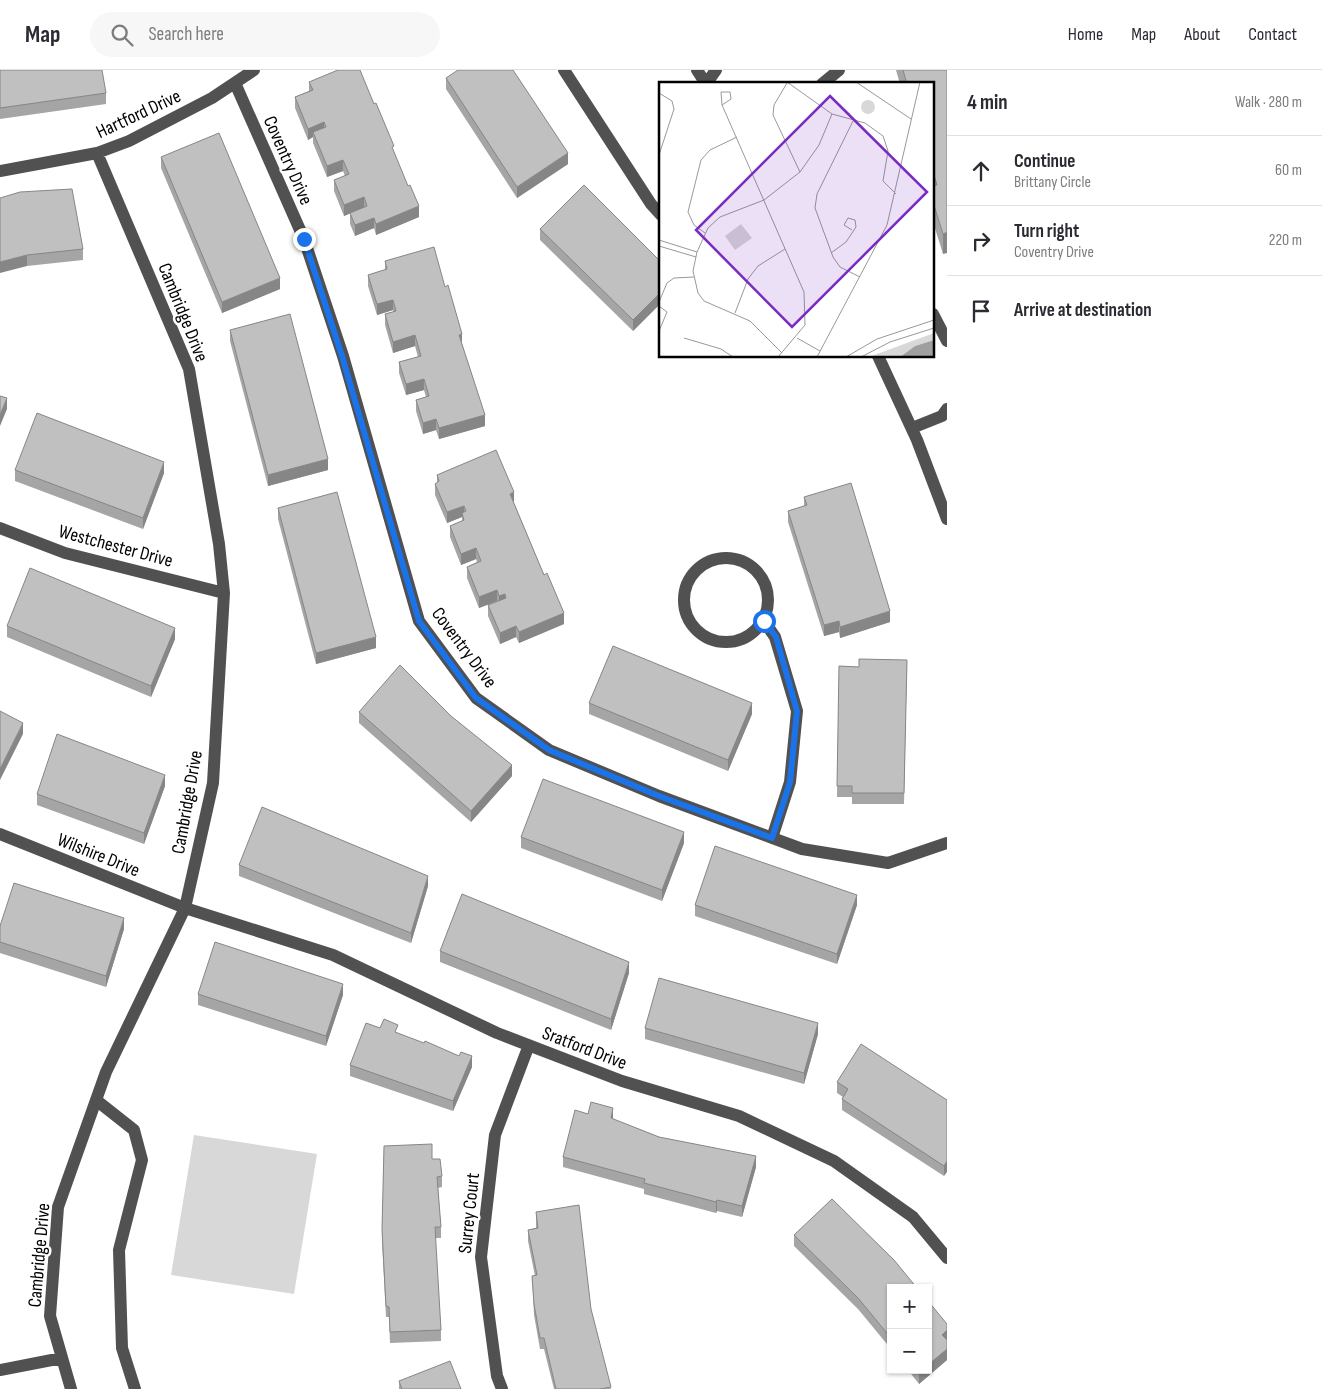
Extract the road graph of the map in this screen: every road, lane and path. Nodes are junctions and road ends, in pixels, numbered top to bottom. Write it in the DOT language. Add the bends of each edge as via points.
graph roads {
  1 [pos="254,70"];
  2 [pos="564,70"];
  3 [pos="697,70"];
  4 [pos="716,70"];
  5 [pos="838,70"];
  6 [pos="235,82"];
  7 [pos="705,82"];
  8 [pos="707,82"];
  9 [pos="824,82"];
  10 [pos="97,153"];
  11 [pos="0,171"];
  12 [pos="659,213"];
  13 [pos="934,316"];
  14 [pos="947,341"];
  15 [pos="879,358"];
  16 [pos="947,409"];
  17 [pos="912,428"];
  18 [pos="947,520"];
  19 [pos="0,528"];
  20 [pos="224,593"];
  21 [pos="764,621"];
  22 [pos="0,834"];
  23 [pos="772,838"];
  24 [pos="947,843"];
  25 [pos="185,908"];
  26 [pos="529,1045"];
  27 [pos="96,1100"];
  28 [pos="947,1258"];
  29 [pos="62,1358"];
  30 [pos="0,1370"];
  31 [pos="71,1389"];
  32 [pos="135,1389"];
  33 [pos="502,1389"];
  1 -- 6 [label="street, Hartford Drive"];
  2 -- 12 [label="street"];
  3 -- 7 [label="street"];
  4 -- 8 [label="street"];
  5 -- 9 [label="street"];
  6 -- 10 [label="street, Hartford Drive" via="212,98 130,140"];
  6 -- 23 [label="street, Coventry Drive" via="304,239 342,356 419,621 476,698 549,750"];
  10 -- 11 [label="street, Hartford Drive"];
  10 -- 20 [label="street, Cambridge Drive" via="189,369 220,544"];
  13 -- 14 [label="street"];
  15 -- 17 [label="street"];
  16 -- 17 [label="street" via="942,416"];
  17 -- 18 [label="street"];
  19 -- 20 [label="street, Westchester Drive" via="65,553"];
  20 -- 25 [label="street, Cambridge Drive" via="213,783"];
  21 -- 21 [label="street" via="769,605 768,588 760,573 747,563 731,558 715,559 700,567 689,580 684,596 685,612 693,627 705,638 721,643 738,642 753,634"];
  21 -- 23 [label="street" via="776,637 797,711 790,782"];
  22 -- 25 [label="street, Wilshire Drive"];
  23 -- 24 [label="street, Coventry Drive" via="802,849 888,863"];
  25 -- 26 [label="street, Sratford Drive" via="333,955 496,1033"];
  25 -- 27 [label="street, Cambridge Drive" via="106,1072"];
  26 -- 28 [label="street, Sratford Drive" via="622,1081 738,1116 834,1161 913,1217"];
  26 -- 33 [label="street, Surrey Court" via="495,1135 481,1258 497,1376"];
  27 -- 29 [label="street, Cambridge Drive" via="58,1207 50,1316"];
  27 -- 32 [label="street" via="134,1130 142,1160 119,1250 122,1348"];
  29 -- 30 [label="street"];
  29 -- 31 [label="street, Cambridge Drive"];
}
